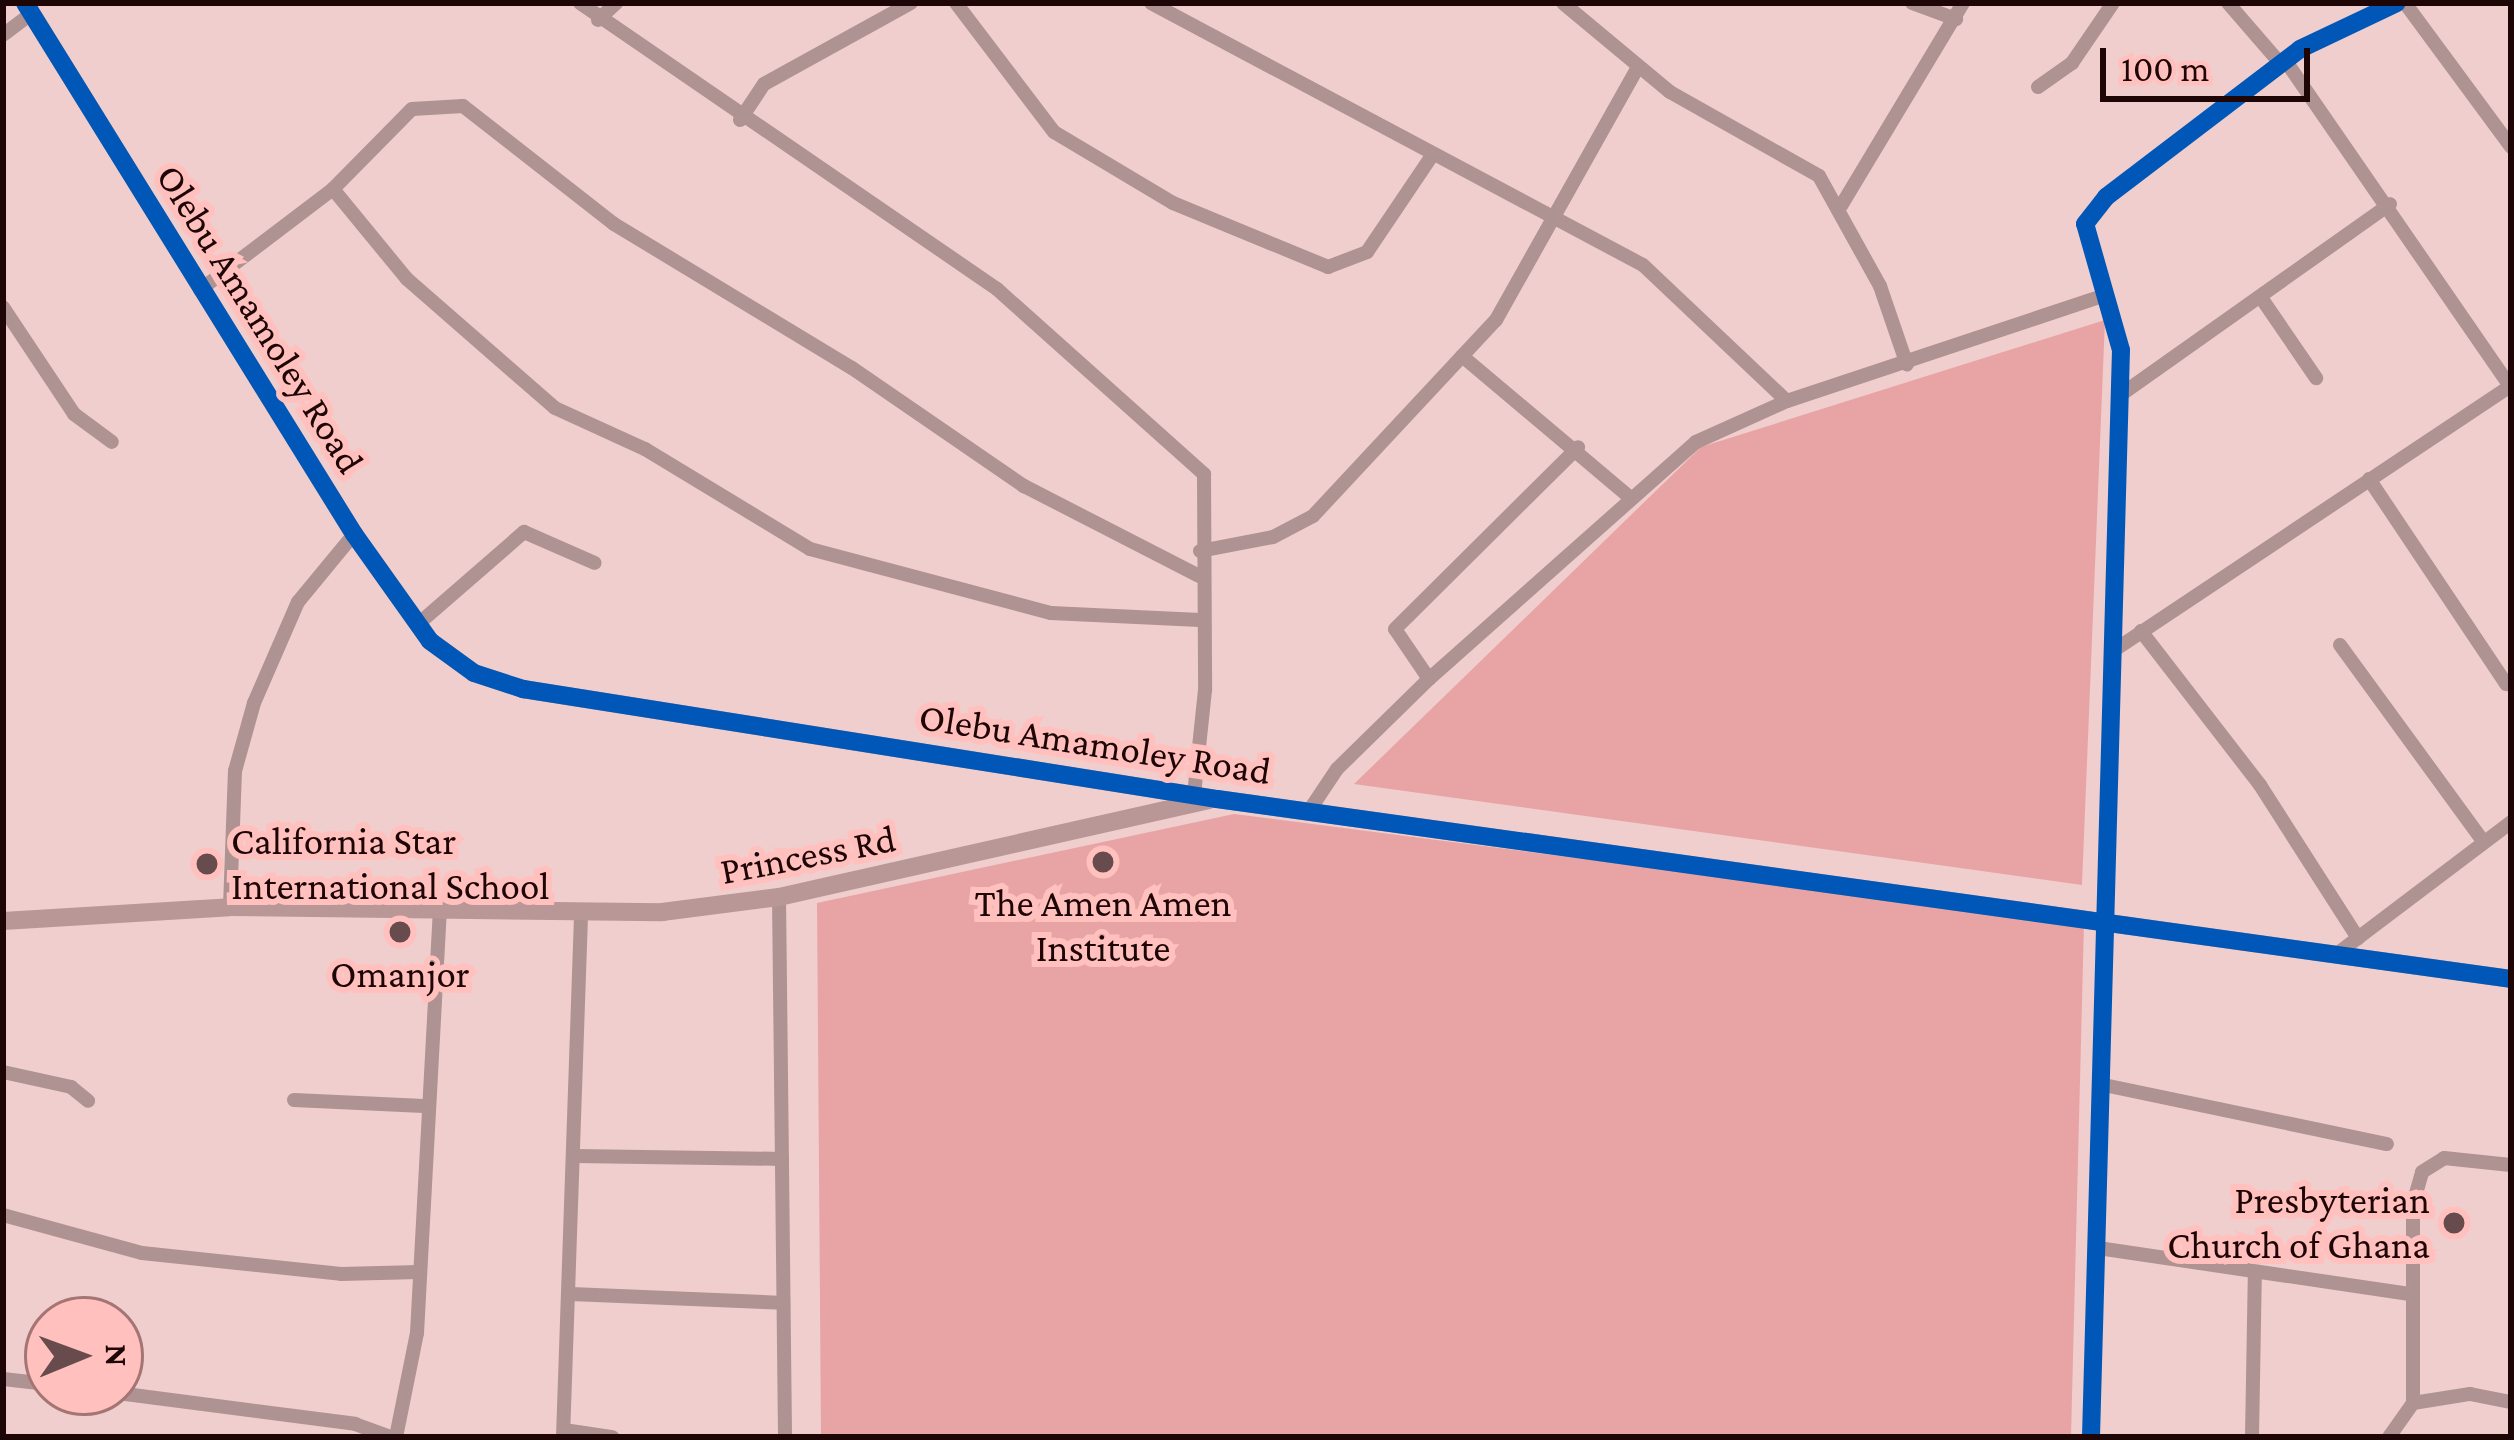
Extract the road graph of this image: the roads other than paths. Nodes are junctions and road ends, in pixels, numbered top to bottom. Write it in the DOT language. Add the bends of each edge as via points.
graph roads {
  1 [pos="580,3"];
  2 [pos="616,3"];
  3 [pos="911,3"];
  4 [pos="956,3"];
  5 [pos="1151,3"];
  6 [pos="1563,3"];
  7 [pos="1912,3"];
  8 [pos="1964,3"];
  9 [pos="2113,3"];
  10 [pos="2228,3"];
  11 [pos="2401,3"];
  12 [pos="28,9"];
  13 [pos="1955,19"];
  14 [pos="598,20"];
  15 [pos="3,35"];
  16 [pos="2282,62"];
  17 [pos="1638,67"];
  18 [pos="2038,87"];
  19 [pos="740,120"];
  20 [pos="2511,147"];
  21 [pos="1431,157"];
  22 [pos="332,189"];
  23 [pos="2390,204"];
  24 [pos="1840,206"];
  25 [pos="1550,214"];
  26 [pos="200,290"];
  27 [pos="2106,295"];
  28 [pos="2262,299"];
  29 [pos="3,307"];
  30 [pos="1462,356"];
  31 [pos="1907,365"];
  32 [pos="2316,378"];
  33 [pos="2511,386"];
  34 [pos="2119,396"];
  35 [pos="1787,401"];
  36 [pos="112,442"];
  37 [pos="1578,447"];
  38 [pos="2369,479"];
  39 [pos="1628,495"];
  40 [pos="354,534"];
  41 [pos="1200,551"];
  42 [pos="595,563"];
  43 [pos="1198,576"];
  44 [pos="1200,620"];
  45 [pos="417,625"];
  46 [pos="2141,631"];
  47 [pos="2340,645"];
  48 [pos="2116,649"];
  49 [pos="1429,679"];
  50 [pos="2506,684"];
  51 [pos="1194,795"];
  52 [pos="1216,799"];
  53 [pos="1309,811"];
  54 [pos="2511,822"];
  55 [pos="2483,841"];
  56 [pos="779,897"];
  57 [pos="230,907"];
  58 [pos="440,911"];
  59 [pos="581,917"];
  60 [pos="2107,918"];
  61 [pos="3,921"];
  62 [pos="2358,938"];
  63 [pos="2338,953"];
  64 [pos="2511,979"];
  65 [pos="3,1072"];
  66 [pos="2104,1085"];
  67 [pos="294,1100"];
  68 [pos="88,1101"];
  69 [pos="424,1106"];
  70 [pos="2387,1144"];
  71 [pos="575,1156"];
  72 [pos="782,1159"];
  73 [pos="2511,1165"];
  74 [pos="3,1215"];
  75 [pos="2098,1248"];
  76 [pos="419,1272"];
  77 [pos="2254,1272"];
  78 [pos="571,1294"];
  79 [pos="2410,1294"];
  80 [pos="783,1303"];
  81 [pos="144,1396"];
  82 [pos="2511,1402"];
  83 [pos="2414,1403"];
  84 [pos="564,1434"];
  85 [pos="393,1437"];
  86 [pos="611,1437"];
  87 [pos="785,1437"];
  88 [pos="2091,1437"];
  89 [pos="2252,1437"];
  90 [pos="2389,1437"];
  1 -- 14 [label="street"];
  2 -- 14 [label="street"];
  3 -- 19 [label="street" via="764,84"];
  4 -- 21 [label="street" via="1054,132 1173,203 1328,267 1367,252"];
  5 -- 21 [label="street"];
  6 -- 17 [label="street"];
  7 -- 13 [label="street"];
  8 -- 13 [label="street"];
  9 -- 18 [label="street" via="2072,63"];
  10 -- 16 [label="street"];
  11 -- 16 [label="street"];
  11 -- 20 [label="street"];
  12 -- 15 [label="street"];
  12 -- 26 [label="street, Olebu Amamoley Road"];
  13 -- 24 [label="street"];
  14 -- 19 [label="street"];
  16 -- 23 [label="street"];
  16 -- 27 [label="street" via="2088,214 2085,248"];
  17 -- 24 [label="street" via="1718,124 1790,155"];
  17 -- 25 [label="street"];
  19 -- 41 [label="street" via="997,289 1197,465 1210,489"];
  21 -- 25 [label="street"];
  22 -- 26 [label="street"];
  22 -- 43 [label="street" via="412,109 463,106 614,224 853,368 1024,486"];
  22 -- 44 [label="street" via="406,279 555,408 645,449 810,549 1051,613"];
  23 -- 28 [label="street"];
  23 -- 33 [label="street"];
  24 -- 31 [label="street"];
  25 -- 30 [label="street" via="1517,296"];
  25 -- 35 [label="street" via="1643,265"];
  26 -- 40 [label="street, Olebu Amamoley Road"];
  27 -- 31 [label="street"];
  27 -- 34 [label="street" via="2120,326"];
  28 -- 32 [label="street"];
  28 -- 34 [label="street"];
  29 -- 36 [label="street" via="74,414"];
  30 -- 37 [label="street"];
  30 -- 41 [label="street" via="1312,516 1273,537"];
  31 -- 35 [label="street"];
  33 -- 38 [label="street"];
  34 -- 48 [label="street"];
  35 -- 39 [label="street" via="1696,442"];
  37 -- 39 [label="street"];
  37 -- 49 [label="street" via="1395,629"];
  38 -- 46 [label="street"];
  38 -- 50 [label="street"];
  39 -- 49 [label="street"];
  40 -- 45 [label="street, Olebu Amamoley Road"];
  40 -- 57 [label="street" via="298,602 254,704 235,771"];
  41 -- 43 [label="street"];
  42 -- 45 [label="street" via="524,532"];
  43 -- 44 [label="street"];
  44 -- 51 [label="street" via="1205,690"];
  45 -- 51 [label="street, Olebu Amamoley Road" via="459,667 523,689"];
  46 -- 48 [label="street"];
  46 -- 62 [label="street" via="2260,785"];
  47 -- 55 [label="street"];
  48 -- 60 [label="street"];
  49 -- 53 [label="street"];
  51 -- 52 [label="street, Olebu Amamoley Road"];
  52 -- 53 [label="street, Olebu Amamoley Road"];
  52 -- 56 [label="street, Princess Rd"];
  53 -- 60 [label="street, Olebu Amamoley Road"];
  54 -- 55 [label="street"];
  55 -- 62 [label="street"];
  56 -- 59 [label="street, Princess Rd"];
  56 -- 72 [label="street"];
  57 -- 58 [label="street, Princess Rd"];
  57 -- 61 [label="street, Princess Rd"];
  58 -- 59 [label="street, Princess Rd"];
  58 -- 69 [label="street"];
  59 -- 71 [label="street"];
  60 -- 63 [label="street, Olebu Amamoley Road"];
  60 -- 66 [label="street"];
  62 -- 63 [label="street"];
  63 -- 64 [label="street, Olebu Amamoley Road"];
  65 -- 68 [label="street" via="71,1087"];
  66 -- 70 [label="street"];
  66 -- 75 [label="street"];
  67 -- 69 [label="street"];
  69 -- 76 [label="street"];
  71 -- 72 [label="street"];
  71 -- 78 [label="street"];
  72 -- 80 [label="street"];
  73 -- 79 [label="street" via="2444,1158 2422,1172"];
  74 -- 76 [label="street" via="159,1256"];
  75 -- 77 [label="street"];
  75 -- 88 [label="street"];
  76 -- 85 [label="street"];
  77 -- 79 [label="street"];
  77 -- 89 [label="street"];
  78 -- 80 [label="street"];
  78 -- 84 [label="street"];
  79 -- 83 [label="street"];
  80 -- 87 [label="street"];
  81 -- 85 [label="street" via="355,1424"];
  82 -- 83 [label="street" via="2470,1394"];
  83 -- 90 [label="street"];
  84 -- 86 [label="street"];
}
